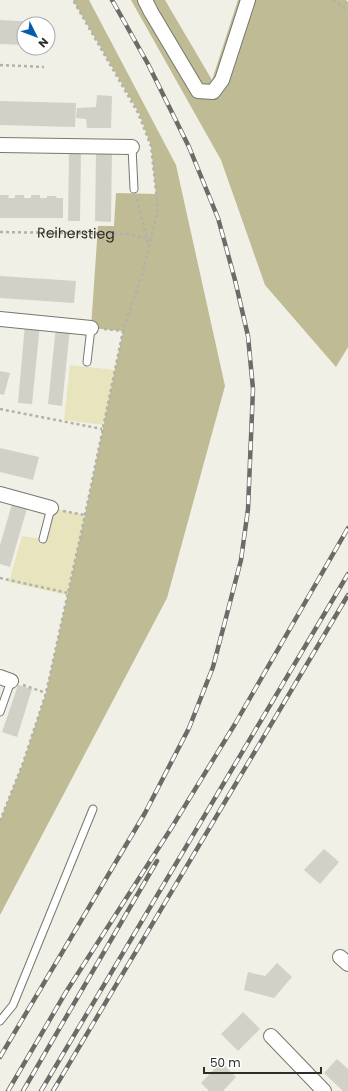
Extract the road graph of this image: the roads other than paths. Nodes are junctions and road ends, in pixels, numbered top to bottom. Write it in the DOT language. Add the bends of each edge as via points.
graph roads {
  1 [pos="145,0"];
  2 [pos="248,0"];
  3 [pos="0,145"];
  4 [pos="132,147"];
  5 [pos="134,189"];
  6 [pos="0,319"];
  7 [pos="91,328"];
  8 [pos="87,362"];
  9 [pos="0,494"];
  10 [pos="51,508"];
  11 [pos="43,540"];
  12 [pos="6,679"];
  13 [pos="0,712"];
  14 [pos="93,809"];
  15 [pos="0,1021"];
  16 [pos="271,1036"];
  17 [pos="324,1091"];
  1 -- 2 [label="street" via="198,91 213,92 222,80"];
  3 -- 4 [label="street"];
  4 -- 5 [label="lane"];
  6 -- 7 [label="street"];
  7 -- 8 [label="lane"];
  9 -- 10 [label="street"];
  10 -- 11 [label="lane"];
  12 -- 13 [label="lane"];
  14 -- 15 [label="lane" via="12,1005"];
  16 -- 17 [label="street"];
}
